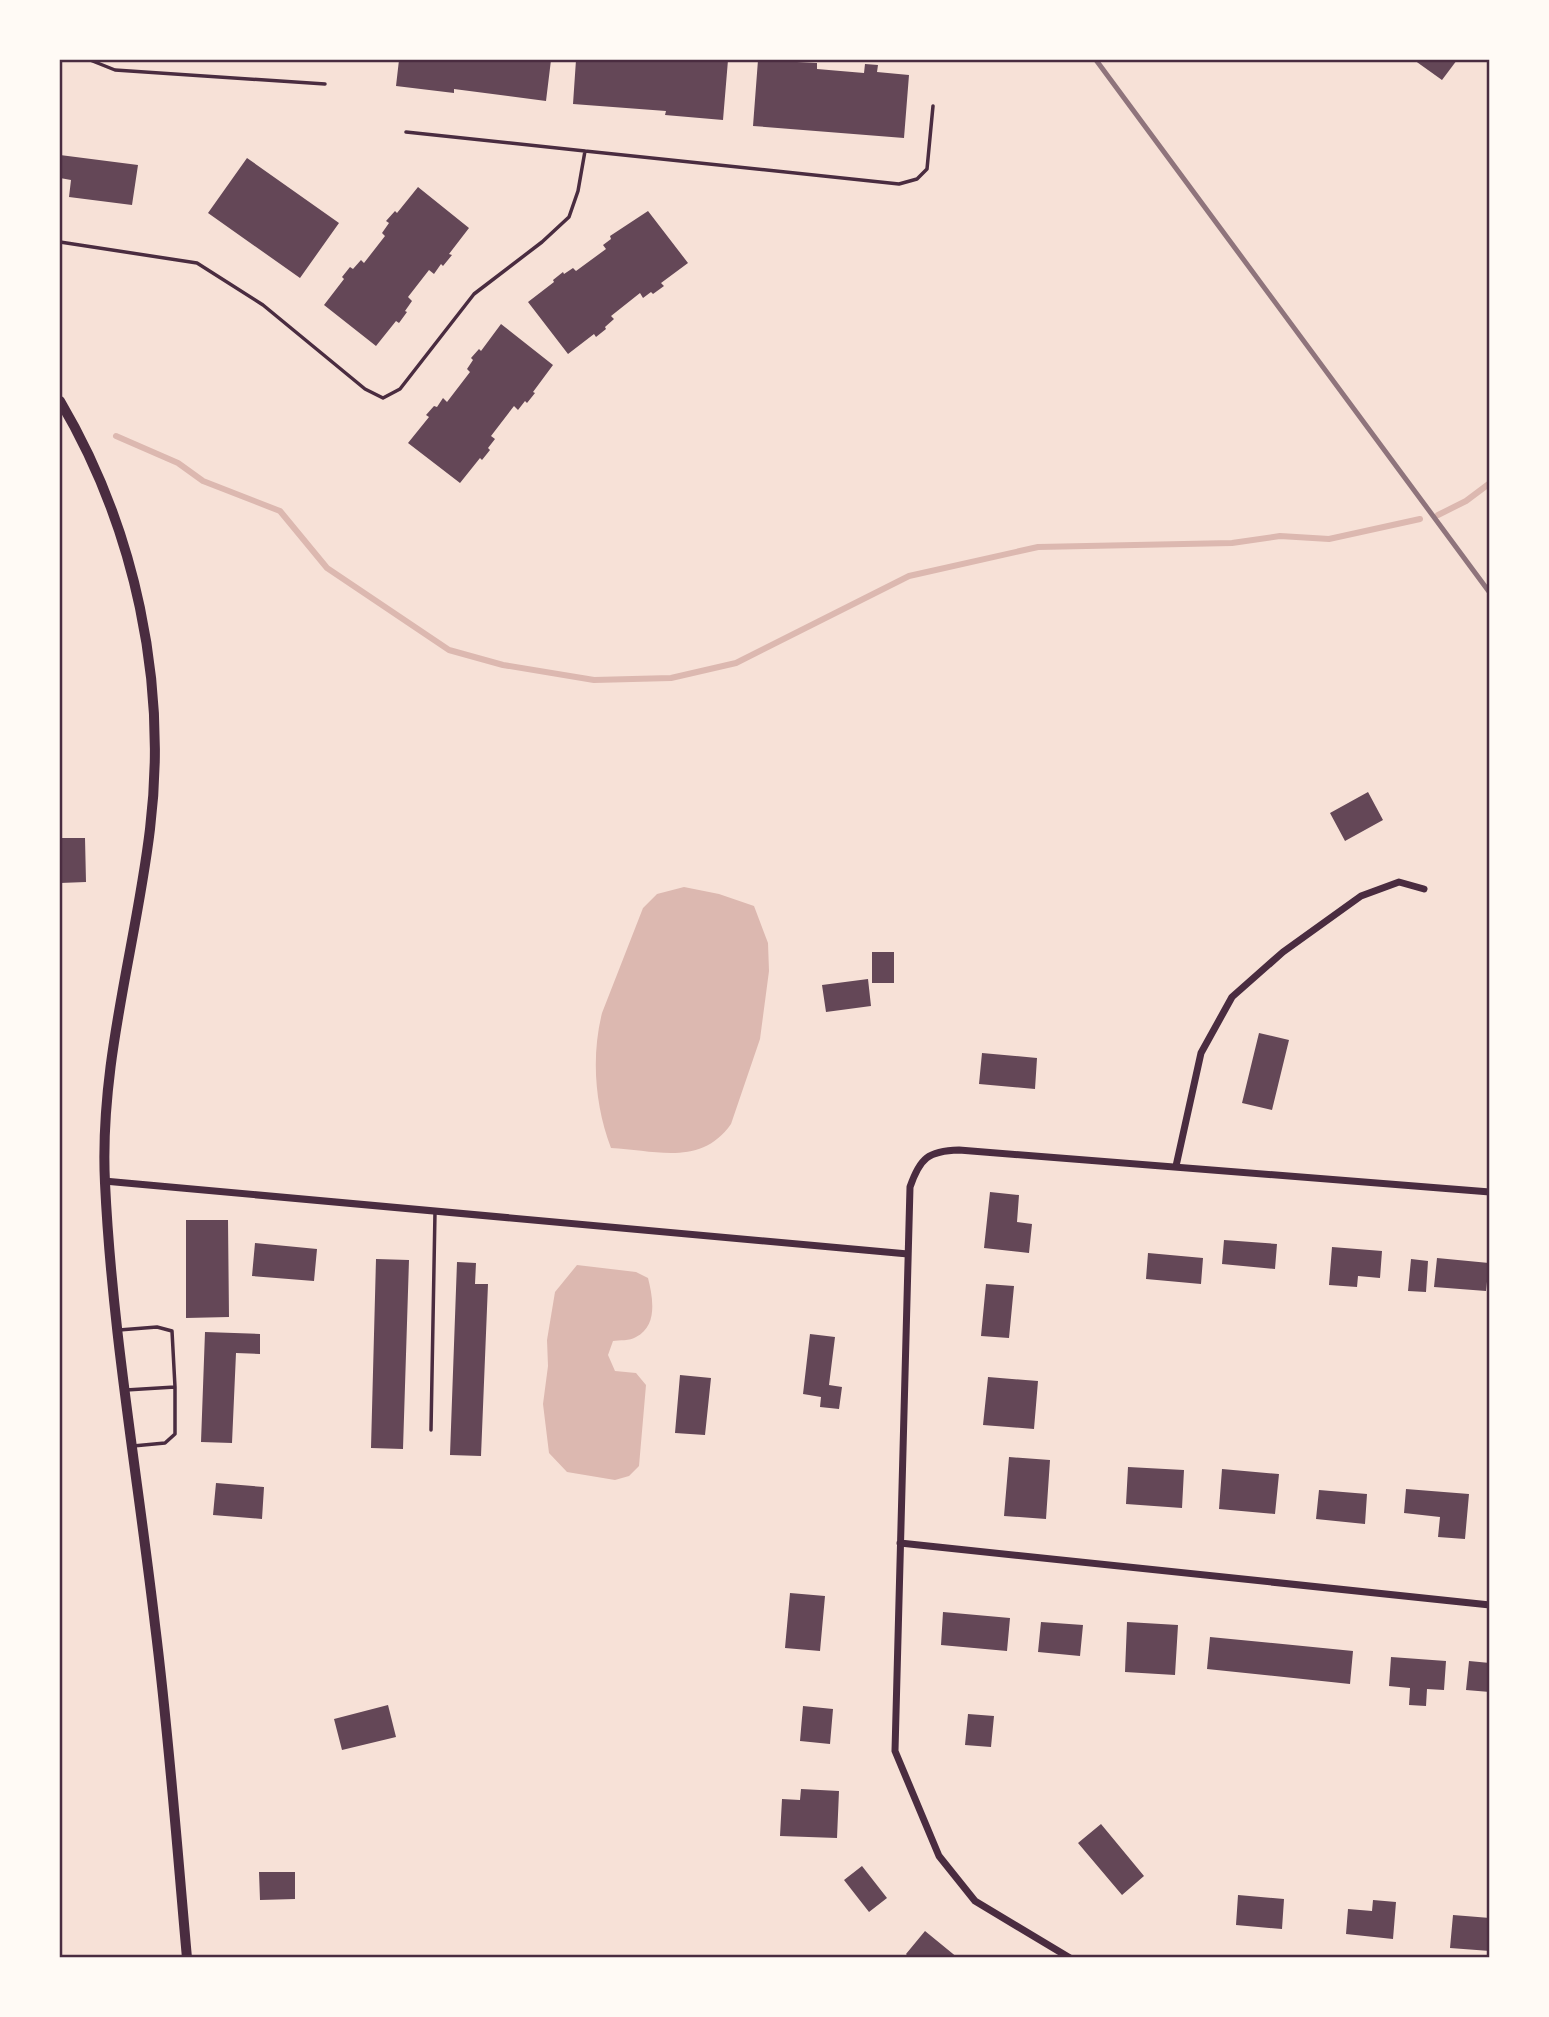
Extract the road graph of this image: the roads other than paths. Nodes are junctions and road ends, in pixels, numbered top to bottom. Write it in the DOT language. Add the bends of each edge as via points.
graph roads {
  1 [pos="90,60"];
  2 [pos="325,84"];
  3 [pos="933,106"];
  4 [pos="405,132"];
  5 [pos="585,151"];
  6 [pos="60,242"];
  7 [pos="60,401"];
  8 [pos="1424,889"];
  9 [pos="1176,1166"];
  10 [pos="104,1181"];
  11 [pos="1489,1192"];
  12 [pos="435,1210"];
  13 [pos="908,1254"];
  14 [pos="118,1330"];
  15 [pos="176,1387"];
  16 [pos="124,1391"];
  17 [pos="431,1430"];
  18 [pos="131,1446"];
  19 [pos="900,1543"];
  20 [pos="1489,1605"];
  21 [pos="187,1958"];
  22 [pos="1070,1958"];
  1 -- 2 [label="lane" via="115,70"];
  3 -- 5 [label="lane" via="928,169 917,179 899,184"];
  4 -- 5 [label="lane"];
  5 -- 6 [label="lane" via="569,217 474,294 400,389 383,398 365,389 263,305 197,263"];
  7 -- 10 [label="street" via="82,439 124,545 149,650 154,699 150,828 111,1055"];
  8 -- 9 [label="street" via="1399,882 1361,896 1283,952 1232,997 1201,1053"];
  9 -- 11 [label="street"];
  9 -- 13 [label="street" via="942,1151 925,1157 909,1187"];
  10 -- 12 [label="street"];
  10 -- 14 [label="street"];
  12 -- 13 [label="street"];
  12 -- 17 [label="lane"];
  13 -- 19 [label="street"];
  14 -- 15 [label="lane" via="158,1327 172,1331"];
  14 -- 16 [label="street"];
  15 -- 16 [label="lane"];
  15 -- 18 [label="lane" via="175,1434 165,1443"];
  16 -- 18 [label="street"];
  18 -- 21 [label="street" via="155,1625"];
  19 -- 20 [label="street"];
  19 -- 22 [label="street" via="895,1751 939,1856 975,1901"];
}
